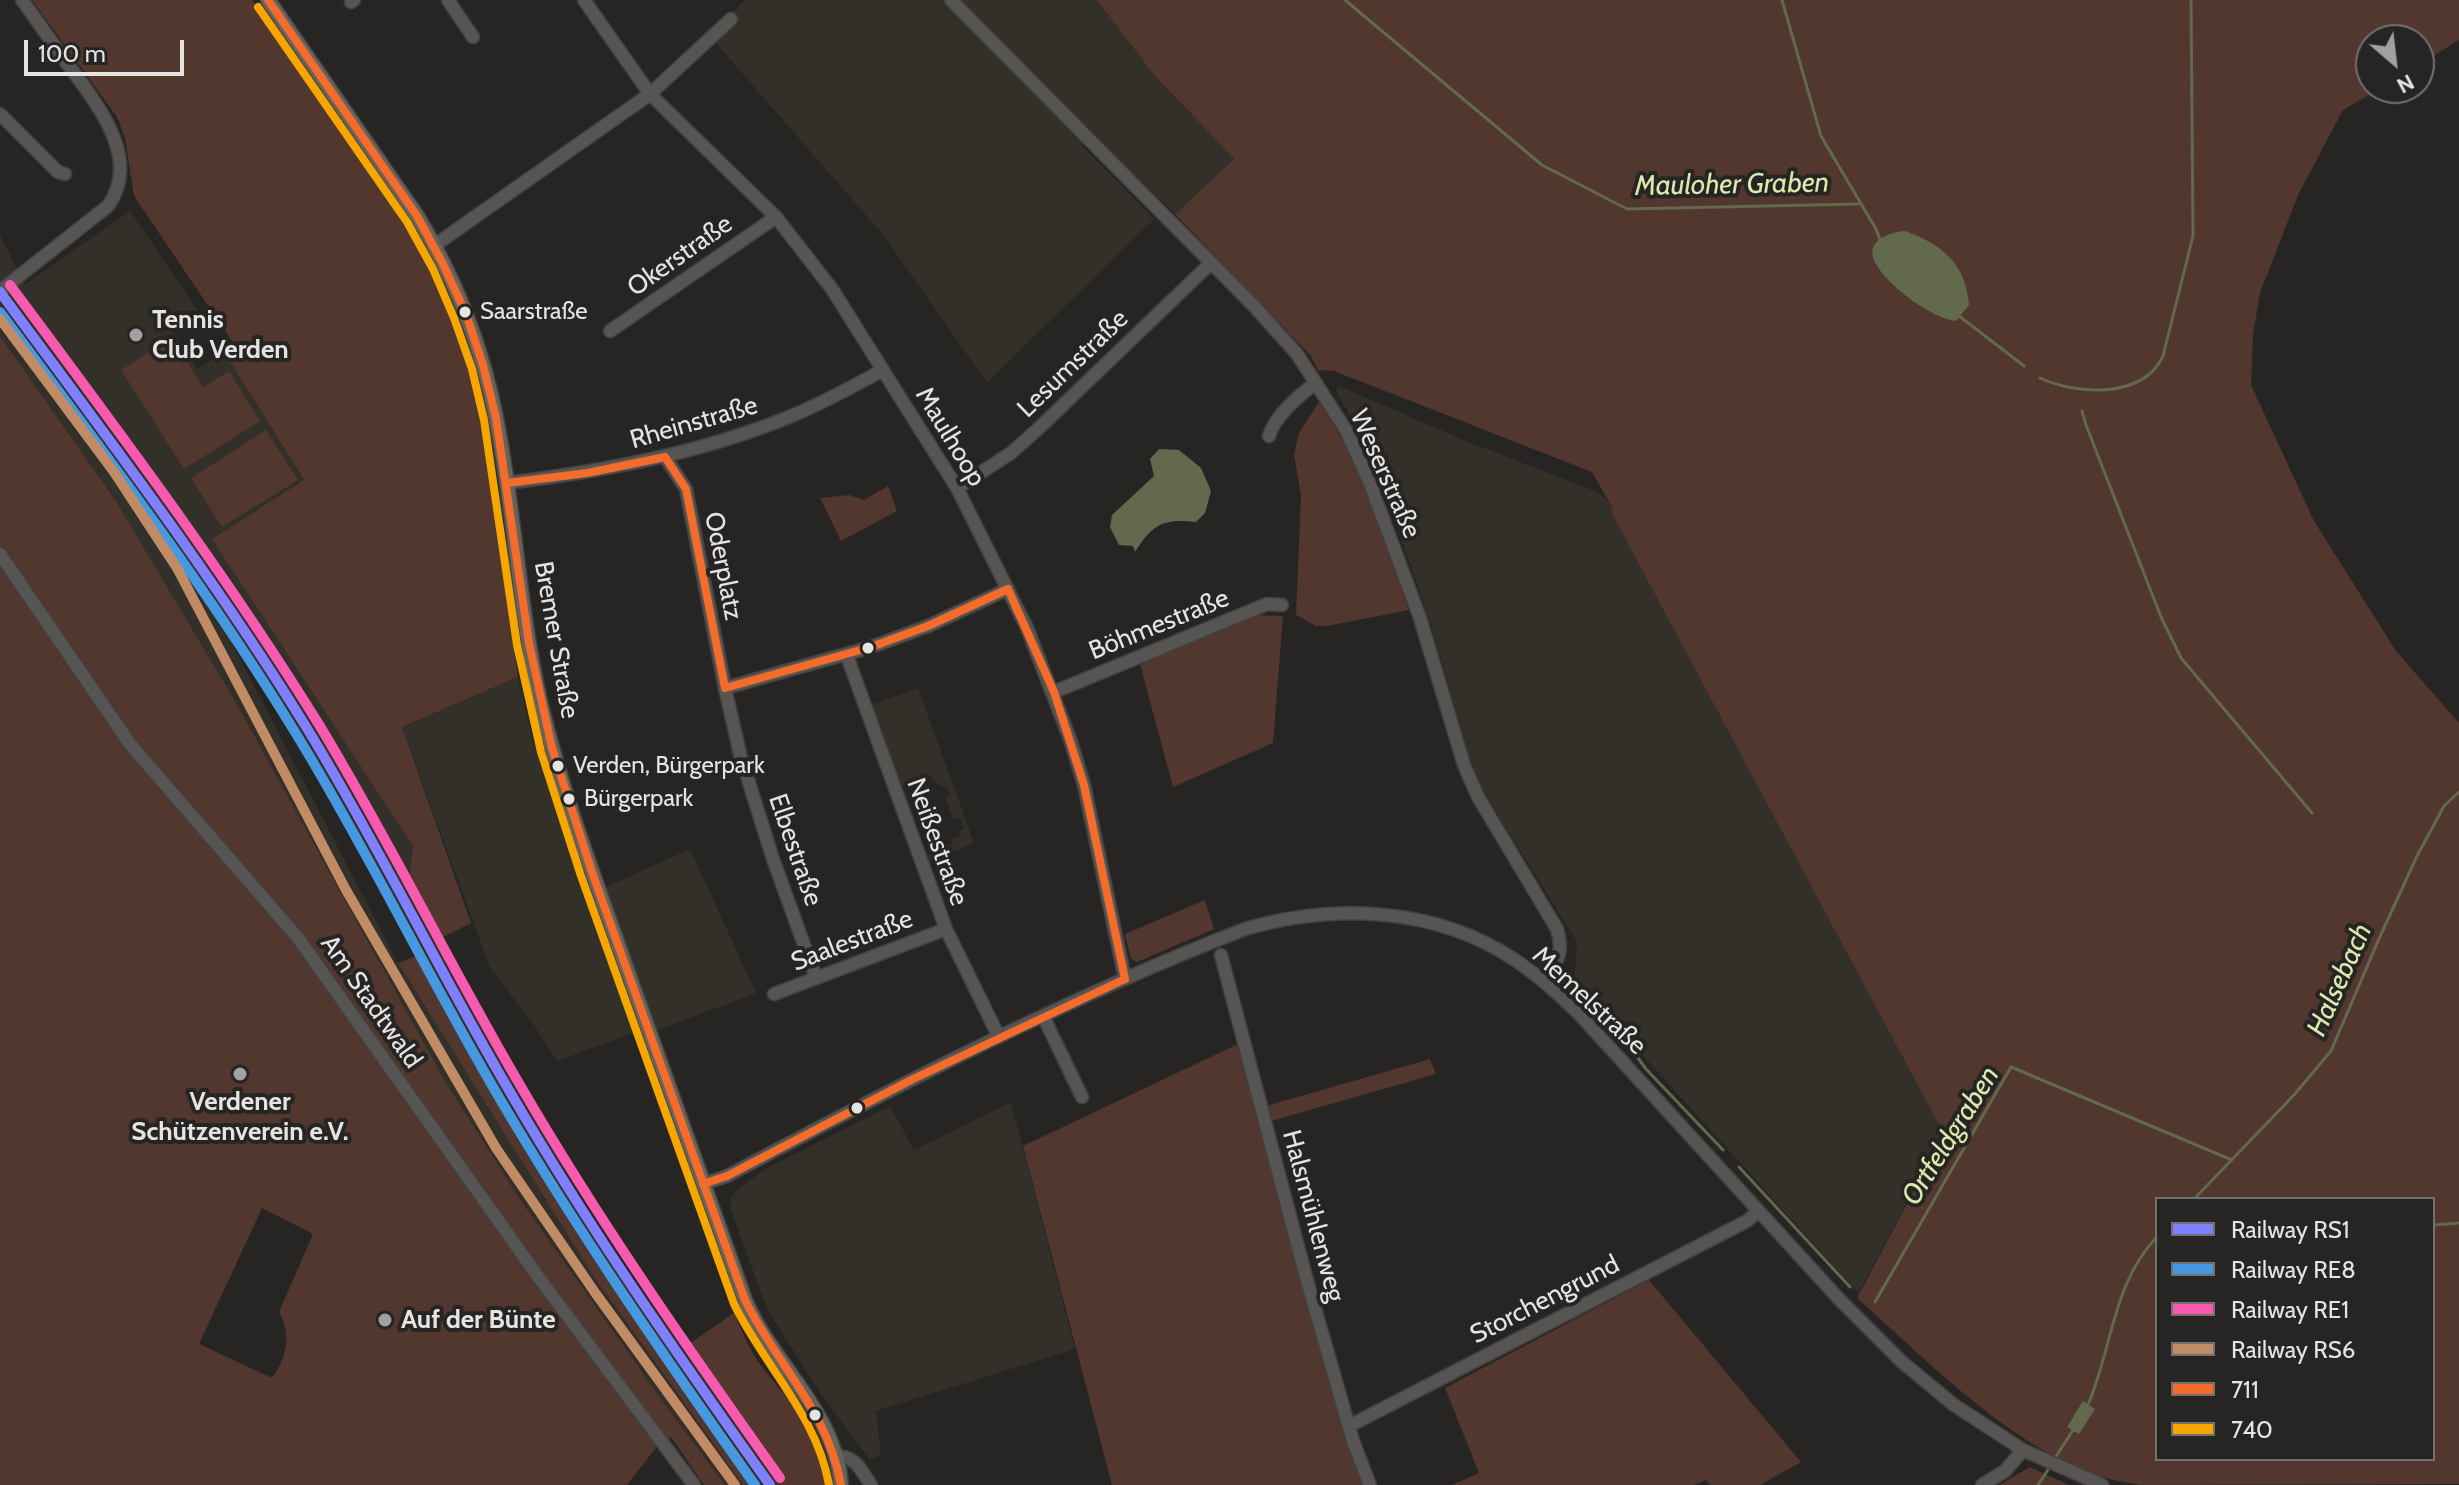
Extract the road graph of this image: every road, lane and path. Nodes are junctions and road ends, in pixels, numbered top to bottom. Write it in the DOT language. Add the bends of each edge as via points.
graph roads {
  1 [pos="22,0"];
  2 [pos="268,0"];
  3 [pos="448,0"];
  4 [pos="584,0"];
  5 [pos="951,0"];
  6 [pos="731,19"];
  7 [pos="473,37"];
  8 [pos="650,94"];
  9 [pos="0,114"];
  10 [pos="65,174"];
  11 [pos="776,217"];
  12 [pos="435,245"];
  13 [pos="1211,263"];
  14 [pos="0,291"];
  15 [pos="610,331"];
  16 [pos="883,370"];
  17 [pos="1316,383"];
  18 [pos="1269,436"];
  19 [pos="665,457"];
  20 [pos="507,483"];
  21 [pos="957,488"];
  22 [pos="0,554"];
  23 [pos="1008,589"];
  24 [pos="1282,605"];
  25 [pos="847,656"];
  26 [pos="725,688"];
  27 [pos="1054,692"];
  28 [pos="946,929"];
  29 [pos="1221,955"];
  30 [pos="816,978"];
  31 [pos="1125,979"];
  32 [pos="1544,980"];
  33 [pos="774,994"];
  34 [pos="1043,1016"];
  35 [pos="999,1037"];
  36 [pos="1082,1097"];
  37 [pos="703,1184"];
  38 [pos="1759,1211"];
  39 [pos="1349,1426"];
  40 [pos="2023,1450"];
  41 [pos="836,1456"];
  42 [pos="694,1485"];
  43 [pos="841,1485"];
  44 [pos="871,1485"];
  45 [pos="1370,1485"];
  46 [pos="1982,1485"];
  47 [pos="2102,1485"];
  1 -- 14 [label="street" via="105,116 119,165 116,195 108,206"];
  2 -- 12 [label="main road, Bremer Straße"];
  3 -- 7 [label="street"];
  4 -- 8 [label="street, Maulhoop"];
  5 -- 13 [label="street, Weserstraße"];
  6 -- 8 [label="street"];
  8 -- 11 [label="street, Maulhoop"];
  8 -- 12 [label="street"];
  9 -- 10 [label="street"];
  11 -- 15 [label="street, Okerstraße"];
  11 -- 16 [label="street, Maulhoop" via="832,289"];
  12 -- 20 [label="main road, Bremer Straße" via="484,367"];
  13 -- 17 [label="street, Weserstraße" via="1297,354"];
  13 -- 21 [label="street, Lesumstraße" via="1011,453"];
  16 -- 19 [label="street, Rheinstraße" via="787,418"];
  16 -- 21 [label="street, Maulhoop"];
  17 -- 18 [label="street" via="1272,425"];
  17 -- 32 [label="street, Weserstraße" via="1346,430 1369,481 1420,618 1473,786 1557,929 1559,960"];
  19 -- 20 [label="street, Rheinstraße"];
  19 -- 26 [label="street, Oderplatz" via="686,489"];
  20 -- 37 [label="main road, Bremer Straße" via="530,647 557,766"];
  21 -- 23 [label="street, Maulhoop"];
  22 -- 42 [label="street, Am Stadtwald" via="130,744 281,916"];
  23 -- 25 [label="street"];
  23 -- 27 [label="street, Maulhoop"];
  24 -- 27 [label="street, Böhmestraße" via="1267,604"];
  25 -- 26 [label="street"];
  25 -- 28 [label="street, Neißestraße"];
  26 -- 30 [label="street, Elbestraße" via="740,754"];
  27 -- 31 [label="street, Maulhoop" via="1084,785"];
  28 -- 30 [label="street, Saalestraße"];
  28 -- 35 [label="street, Neißestraße"];
  29 -- 39 [label="street, Halsmühlenweg"];
  30 -- 33 [label="street, Saalestraße"];
  31 -- 32 [label="street, Memelstraße" via="1245,929 1341,912 1442,927 1512,958"];
  31 -- 34 [label="street, Memelstraße"];
  32 -- 38 [label="street, Memelstraße"];
  34 -- 35 [label="street, Memelstraße"];
  34 -- 36 [label="street"];
  35 -- 37 [label="street, Memelstraße"];
  37 -- 41 [label="main road, Bremer Straße" via="753,1320 819,1416"];
  38 -- 39 [label="street, Storchengrund"];
  38 -- 40 [label="street, Memelstraße" via="1902,1362 1954,1405"];
  39 -- 45 [label="street, Halsmühlenweg"];
  40 -- 46 [label="street" via="2005,1471"];
  40 -- 47 [label="street, Memelstraße"];
  41 -- 43 [label="main road, Bremer Straße"];
  41 -- 44 [label="street" via="855,1460"];
}
